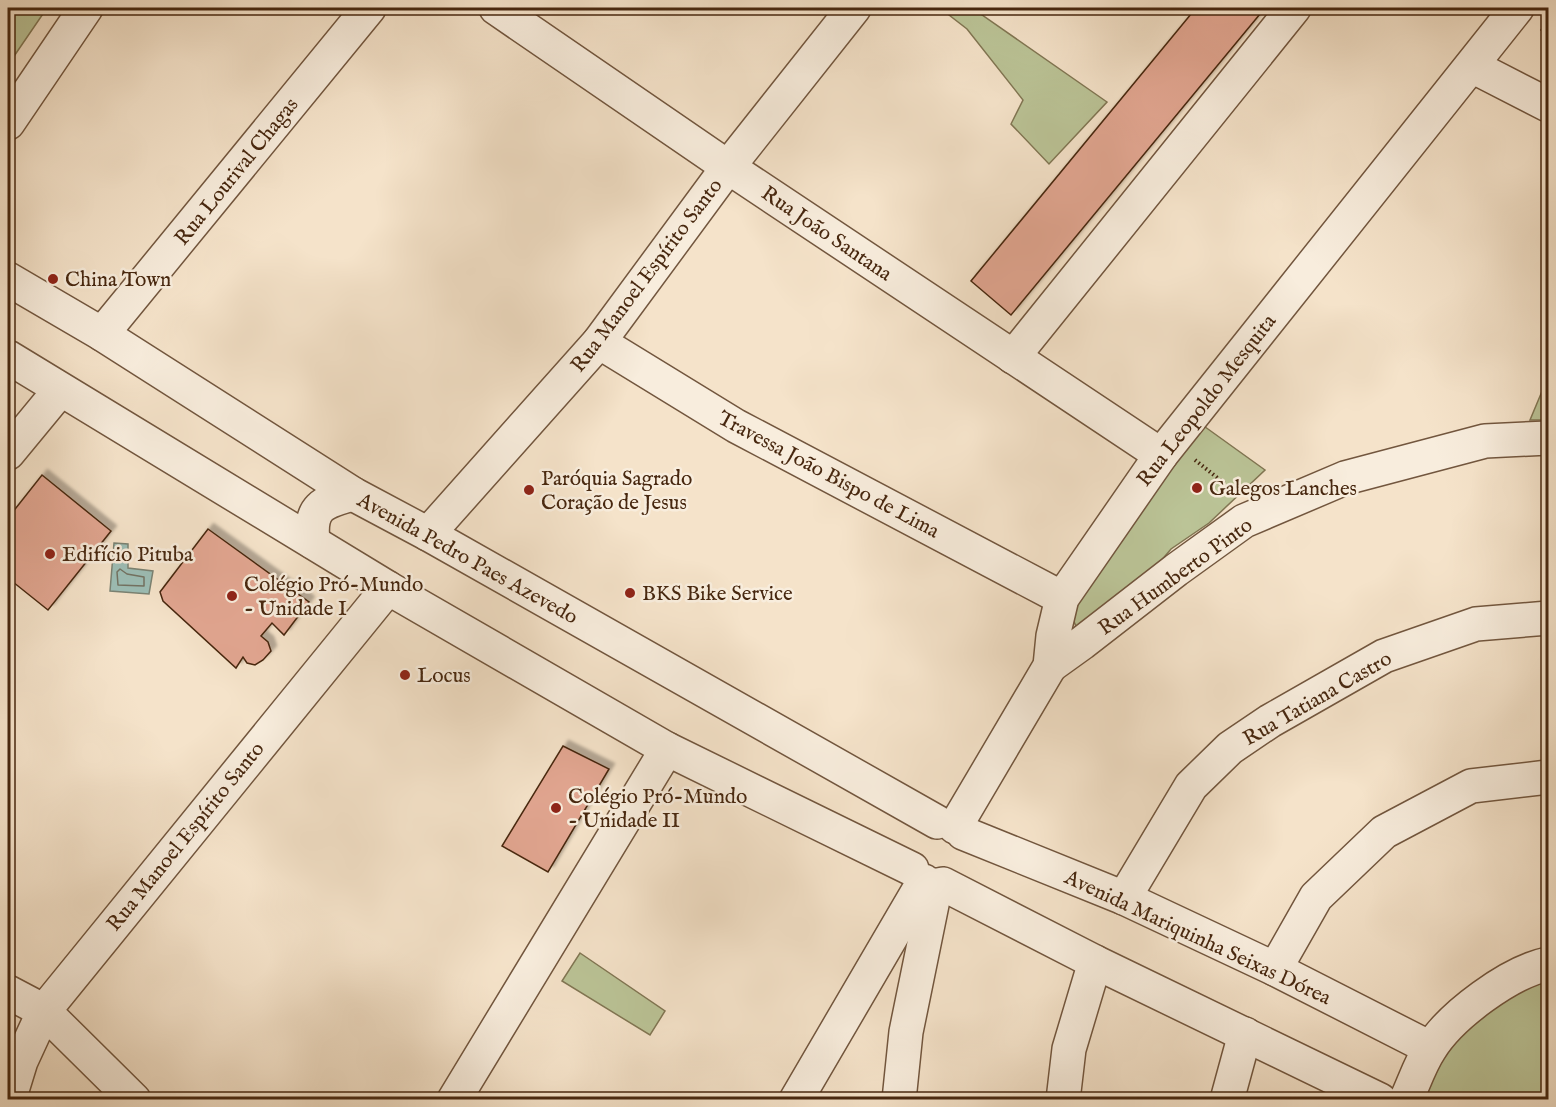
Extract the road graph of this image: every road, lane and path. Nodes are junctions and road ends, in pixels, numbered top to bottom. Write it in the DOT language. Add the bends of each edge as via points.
graph roads {
  1 [pos="86,8"];
  2 [pos="369,8"];
  3 [pos="496,8"];
  4 [pos="854,8"];
  5 [pos="1294,8"];
  6 [pos="1517,8"];
  7 [pos="1472,66"];
  8 [pos="1548,105"];
  9 [pos="8,123"];
  10 [pos="728,167"];
  11 [pos="8,279"];
  12 [pos="102,334"];
  13 [pos="599,342"];
  14 [pos="8,357"];
  15 [pos="1013,357"];
  16 [pos="60,390"];
  17 [pos="1548,438"];
  18 [pos="1166,448"];
  19 [pos="8,453"];
  20 [pos="353,494"];
  21 [pos="1262,513"];
  22 [pos="428,534"];
  23 [pos="313,542"];
  24 [pos="387,588"];
  25 [pos="1062,598"];
  26 [pos="1548,618"];
  27 [pos="1050,666"];
  28 [pos="667,749"];
  29 [pos="1548,777"];
  30 [pos="952,827"];
  31 [pos="929,880"];
  32 [pos="1124,898"];
  33 [pos="1095,962"];
  34 [pos="1548,964"];
  35 [pos="1275,969"];
  36 [pos="8,992"];
  37 [pos="44,1011"];
  38 [pos="1245,1034"];
  39 [pos="1430,1048"];
  40 [pos="9,1100"];
  41 [pos="134,1100"];
  42 [pos="454,1100"];
  43 [pos="796,1100"];
  44 [pos="899,1100"];
  45 [pos="1063,1100"];
  46 [pos="1227,1100"];
  47 [pos="1380,1100"];
  48 [pos="1406,1100"];
  1 -- 9 [label="street"];
  2 -- 12 [label="street, Rua Lourival Chagas"];
  3 -- 10 [label="street, Rua João Santana"];
  4 -- 10 [label="street, Rua Manoel Espírito Santo"];
  5 -- 15 [label="street"];
  6 -- 7 [label="street, Rua Leopoldo Mesquita"];
  7 -- 8 [label="street"];
  7 -- 18 [label="street, Rua Leopoldo Mesquita"];
  10 -- 13 [label="street, Rua Manoel Espírito Santo"];
  10 -- 15 [label="street, Rua João Santana"];
  11 -- 12 [label="street, Avenida Pedro Paes Azevedo"];
  12 -- 20 [label="street, Avenida Pedro Paes Azevedo"];
  13 -- 22 [label="street, Rua Manoel Espírito Santo"];
  13 -- 25 [label="street, Travessa João Bispo de Lima" via="736,426"];
  14 -- 16 [label="street"];
  15 -- 18 [label="street, Rua João Santana"];
  16 -- 19 [label="street"];
  16 -- 23 [label="street"];
  17 -- 21 [label="street, Rua Humberto Pinto" via="1485,441 1345,478"];
  18 -- 21 [label="path"];
  18 -- 25 [label="street, Rua Leopoldo Mesquita"];
  20 -- 22 [label="street, Avenida Pedro Paes Azevedo"];
  20 -- 23 [label="street" via="320,507 313,518"];
  21 -- 27 [label="street, Rua Humberto Pinto" via="1244,521 1176,570"];
  22 -- 30 [label="street, Avenida Pedro Paes Azevedo"];
  23 -- 24 [label="street"];
  24 -- 28 [label="street"];
  24 -- 37 [label="street, Rua Manoel Espírito Santo"];
  25 -- 27 [label="street, Rua Leopoldo Mesquita"];
  26 -- 32 [label="street, Rua Tatiana Castro" via="1476,624 1384,656 1270,721 1230,748 1191,786"];
  27 -- 30 [label="street, Rua Leopoldo Mesquita"];
  28 -- 31 [label="street"];
  28 -- 42 [label="street"];
  29 -- 35 [label="street" via="1471,786 1384,832 1316,897"];
  30 -- 31 [label="street" via="970,851 970,860 953,882"];
  30 -- 31 [label="street" via="920,829 914,835 909,861"];
  30 -- 32 [label="street, Avenida Mariquinha Seixas Dórea"];
  31 -- 33 [label="street"];
  31 -- 43 [label="street"];
  31 -- 44 [label="street"];
  32 -- 35 [label="street, Avenida Mariquinha Seixas Dórea"];
  33 -- 38 [label="street"];
  33 -- 45 [label="street" via="1069,1049"];
  34 -- 39 [label="street" via="1500,984 1461,1012"];
  35 -- 39 [label="street, Avenida Mariquinha Seixas Dórea"];
  36 -- 37 [label="street"];
  37 -- 40 [label="street, Rua Manoel Espírito Santo" via="21,1061"];
  37 -- 41 [label="street"];
  38 -- 46 [label="street"];
  38 -- 47 [label="street"];
  39 -- 48 [label="street"];
}
